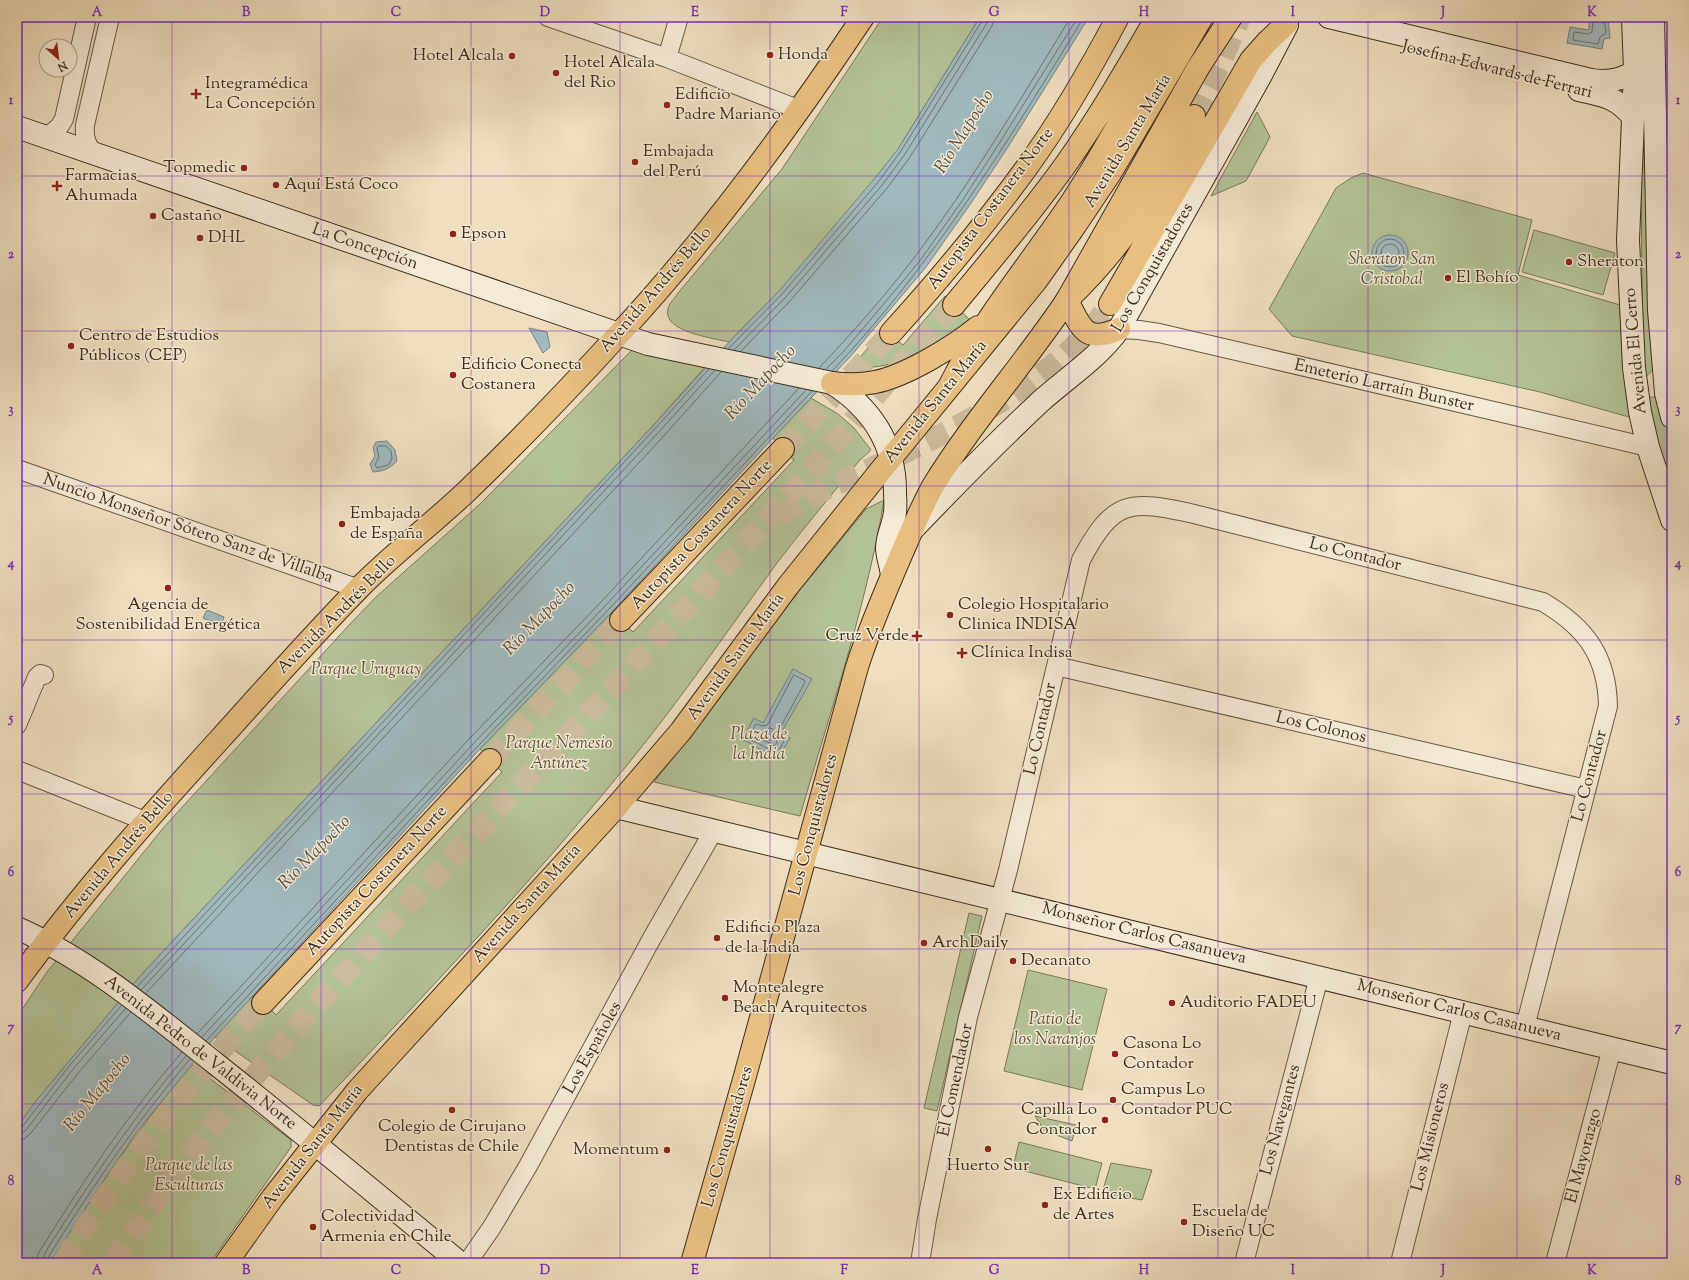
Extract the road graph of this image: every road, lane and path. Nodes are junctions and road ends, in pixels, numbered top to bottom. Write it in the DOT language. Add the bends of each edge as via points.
graph roads {
  1 [pos="87,17"];
  2 [pos="110,17"];
  3 [pos="548,17"];
  4 [pos="679,17"];
  5 [pos="863,17"];
  6 [pos="1118,17"];
  7 [pos="1157,17"];
  8 [pos="1178,17"];
  9 [pos="1202,17"];
  10 [pos="1231,17"];
  11 [pos="1329,17"];
  12 [pos="1653,17"];
  13 [pos="1289,20"];
  14 [pos="1632,22"];
  15 [pos="1360,24"];
  16 [pos="1654,53"];
  17 [pos="668,58"];
  18 [pos="1635,71"];
  19 [pos="69,96"];
  20 [pos="91,100"];
  21 [pos="800,110"];
  22 [pos="1194,116"];
  23 [pos="1633,117"];
  24 [pos="17,127"];
  25 [pos="47,137"];
  26 [pos="93,153"];
  27 [pos="1067,300"];
  28 [pos="1110,304"];
  29 [pos="954,305"];
  30 [pos="987,320"];
  31 [pos="1119,329"];
  32 [pos="620,334"];
  33 [pos="891,334"];
  34 [pos="831,383"];
  35 [pos="950,385"];
  36 [pos="1672,417"];
  37 [pos="1648,447"];
  38 [pos="783,449"];
  39 [pos="892,457"];
  40 [pos="17,469"];
  41 [pos="1672,520"];
  42 [pos="912,530"];
  43 [pos="892,575"];
  44 [pos="359,589"];
  45 [pos="621,620"];
  46 [pos="1056,666"];
  47 [pos="44,675"];
  48 [pos="17,725"];
  49 [pos="490,760"];
  50 [pos="17,770"];
  51 [pos="1586,790"];
  52 [pos="616,807"];
  53 [pos="145,822"];
  54 [pos="714,830"];
  55 [pos="806,852"];
  56 [pos="1000,899"];
  57 [pos="17,928"];
  58 [pos="46,942"];
  59 [pos="1319,977"];
  60 [pos="17,981"];
  61 [pos="263,1003"];
  62 [pos="1462,1012"];
  63 [pos="1525,1027"];
  64 [pos="1612,1048"];
  65 [pos="1672,1063"];
  66 [pos="315,1142"];
  67 [pos="226,1263"];
  68 [pos="460,1263"];
  69 [pos="468,1263"];
  70 [pos="692,1263"];
  71 [pos="920,1263"];
  72 [pos="1244,1263"];
  73 [pos="1400,1263"];
  74 [pos="1555,1263"];
  1 -- 19 [label="street"];
  2 -- 20 [label="street"];
  3 -- 17 [label="street"];
  4 -- 17 [label="street"];
  5 -- 21 [label="main road, Avenida Andrés Bello"];
  6 -- 33 [label="main road, Autopista Costanera Norte" via="1093,64 1028,166 967,245"];
  7 -- 29 [label="main road, Autopista Costanera Norte" via="1065,165 1004,246"];
  8 -- 30 [label="main road" via="1094,167"];
  9 -- 35 [label="main road, Avenida Santa María" via="1111,172 1072,230 1036,281"];
  10 -- 27 [label="main road, Los Conquistadores" via="1198,68"];
  11 -- 15 [label="street, Josefina Edwards de Ferrari"];
  12 -- 16 [label="street"];
  13 -- 28 [label="main road" via="1252,60"];
  13 -- 31 [label="street, Los Conquistadores"];
  14 -- 18 [label="street, Avenida El Cerro"];
  15 -- 18 [label="street, Josefina Edwards de Ferrari" via="1590,80 1614,81"];
  15 -- 23 [label="street, Josefina Edwards de Ferrari" via="1370,35 1381,41 1605,96 1616,100"];
  16 -- 18 [label="street, Josefina Edwards de Ferrari"];
  16 -- 36 [label="street" via="1659,310 1666,393"];
  17 -- 21 [label="street"];
  18 -- 23 [label="street, Avenida El Cerro"];
  19 -- 20 [label="street" via="73,106 78,108 88,105"];
  19 -- 25 [label="street" via="60,127"];
  20 -- 26 [label="street" via="85,134 86,143"];
  21 -- 32 [label="main road, Avenida Andrés Bello" via="710,228"];
  22 -- 27 [label="main road" via="1134,222 1085,283"];
  23 -- 37 [label="street, Avenida El Cerro" via="1628,240 1631,319 1634,368"];
  24 -- 25 [label="street, La Concepción"];
  25 -- 26 [label="street, La Concepción"];
  26 -- 32 [label="street, La Concepción"];
  27 -- 31 [label="main road" via="1080,324 1089,333 1103,336"];
  27 -- 42 [label="main road, Los Conquistadores" via="1047,331 946,466"];
  30 -- 34 [label="main road" via="947,349 888,379 852,385"];
  30 -- 35 [label="main road"];
  31 -- 37 [label="street, Emeterio Larraín Bunster" via="1159,333"];
  31 -- 42 [label="street, Los Conquistadores" via="1112,340 1090,361 986,452"];
  32 -- 34 [label="street, La Concepción" via="648,344"];
  32 -- 44 [label="main road, Avenida Andrés Bello" via="472,486"];
  34 -- 39 [label="street" via="848,393 869,414 882,434"];
  35 -- 39 [label="main road, Avenida Santa María"];
  37 -- 41 [label="street, Avenida El Cerro"];
  38 -- 45 [label="main road, Autopista Costanera Norte"];
  39 -- 43 [label="street" via="896,511 887,548"];
  39 -- 52 [label="main road, Avenida Santa María" via="779,598 681,731"];
  40 -- 44 [label="street, Nuncio Monseñor Sótero Sanz de Villalba"];
  42 -- 43 [label="main road, Los Conquistadores"];
  43 -- 55 [label="main road, Los Conquistadores" via="864,643"];
  44 -- 53 [label="main road, Avenida Andrés Bello"];
  46 -- 51 [label="street, Los Colonos"];
  46 -- 51 [label="street, Lo Contador" via="1081,560 1107,519 1122,510 1140,505 1194,514 1543,602 1562,613 1580,629 1592,645 1602,665 1607,687 1608,706"];
  46 -- 56 [label="street, Lo Contador"];
  47 -- 48 [label="street" via="36,677"];
  49 -- 61 [label="main road, Autopista Costanera Norte"];
  50 -- 53 [label="street"];
  51 -- 63 [label="street, Lo Contador"];
  52 -- 54 [label="street, Monseñor Carlos Casanueva"];
  52 -- 66 [label="main road, Avenida Santa María" via="391,1052"];
  53 -- 58 [label="main road, Avenida Andrés Bello"];
  54 -- 55 [label="street, Monseñor Carlos Casanueva"];
  54 -- 69 [label="street, Los Españoles" via="528,1166"];
  55 -- 56 [label="street, Monseñor Carlos Casanueva"];
  55 -- 70 [label="main road, Los Conquistadores"];
  56 -- 59 [label="street, Monseñor Carlos Casanueva"];
  56 -- 71 [label="street, El Comendador" via="968,1017"];
  57 -- 58 [label="street, Avenida Pedro de Valdivia Norte"];
  58 -- 60 [label="main road, Avenida Andrés Bello"];
  58 -- 66 [label="street, Avenida Pedro de Valdivia Norte" via="122,991"];
  59 -- 62 [label="street, Monseñor Carlos Casanueva"];
  59 -- 72 [label="street, Los Navegantes"];
  62 -- 63 [label="street, Monseñor Carlos Casanueva"];
  62 -- 73 [label="street, Los Misioneros"];
  63 -- 64 [label="street, Monseñor Carlos Casanueva"];
  64 -- 65 [label="street, Monseñor Carlos Casanueva"];
  64 -- 74 [label="street, El Mayorazgo"];
  66 -- 67 [label="main road, Avenida Santa María"];
  66 -- 68 [label="street, Avenida Pedro de Valdivia Norte"];
}
